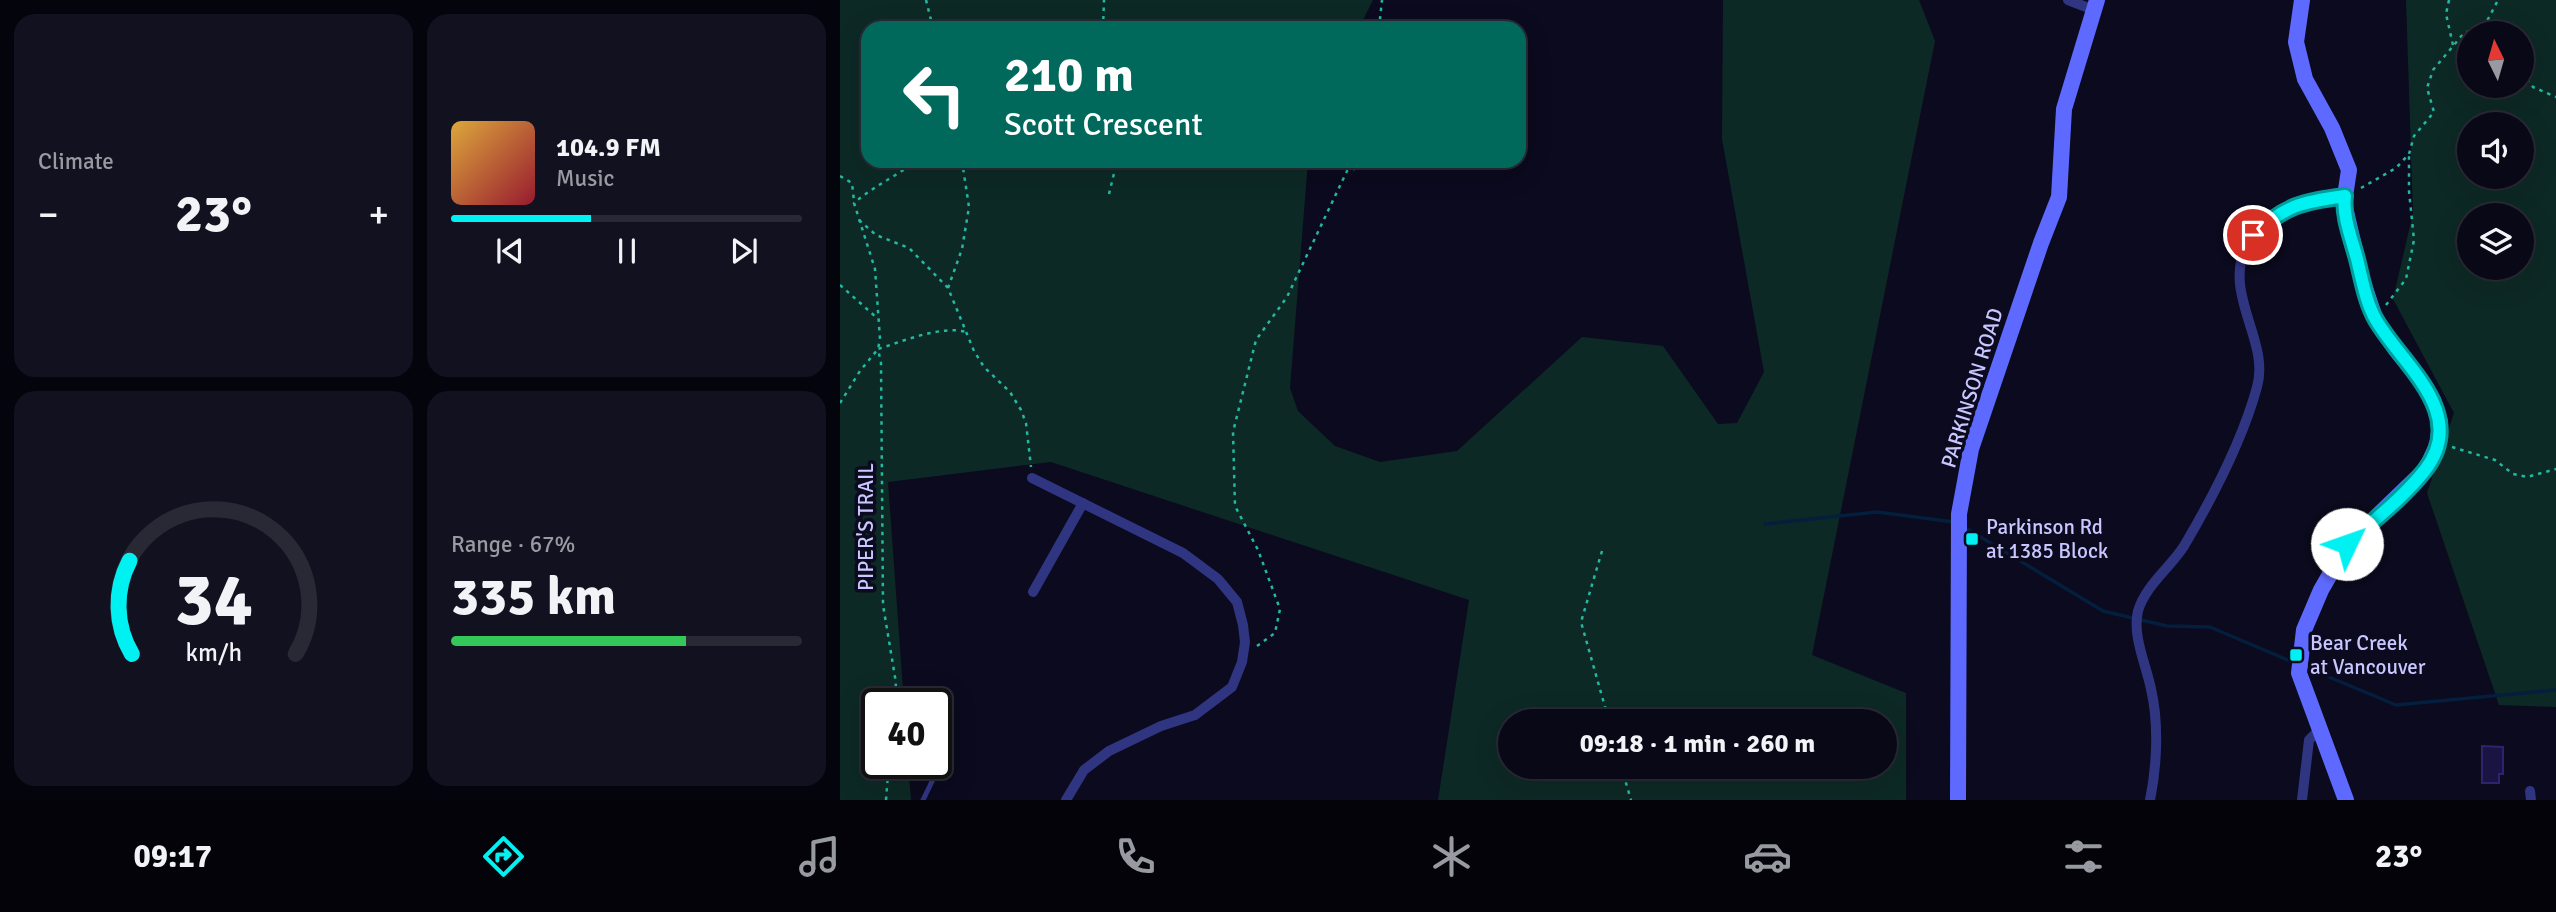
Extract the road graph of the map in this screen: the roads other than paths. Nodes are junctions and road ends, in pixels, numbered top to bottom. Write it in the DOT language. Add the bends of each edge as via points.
graph roads {
  1 [pos="2068,0"];
  2 [pos="2302,0"];
  3 [pos="2095,5"];
  4 [pos="2345,196"];
  5 [pos="1032,478"];
  6 [pos="1083,503"];
  7 [pos="1033,592"];
  8 [pos="2320,729"];
  9 [pos="933,779"];
  10 [pos="923,800"];
  11 [pos="1066,800"];
  12 [pos="1958,800"];
  13 [pos="2150,800"];
  14 [pos="2302,800"];
  15 [pos="2346,800"];
  1 -- 3 [label="street"];
  2 -- 4 [label="street" via="2296,42 2305,79 2349,170"];
  3 -- 12 [label="street, PARKINSON ROAD" via="2064,109 2059,197 1971,449 1959,514"];
  4 -- 8 [label="street" via="2352,240 2375,318 2423,382 2440,422 2438,443 2426,469 2347,544 2304,630 2299,673"];
  4 -- 13 [label="street" via="2309,201 2276,214 2253,235 2240,259 2242,300 2258,362 2258,384 2229,461 2183,547 2144,597 2138,612 2136,632 2154,713"];
  5 -- 6 [label="street"];
  6 -- 7 [label="street"];
  6 -- 11 [label="street" via="1183,552 1219,579 1237,601 1245,642 1232,687 1195,715 1109,751 1084,770"];
  8 -- 14 [label="street" via="2309,740"];
  8 -- 15 [label="street"];
  9 -- 10 [label="lane"];
}
